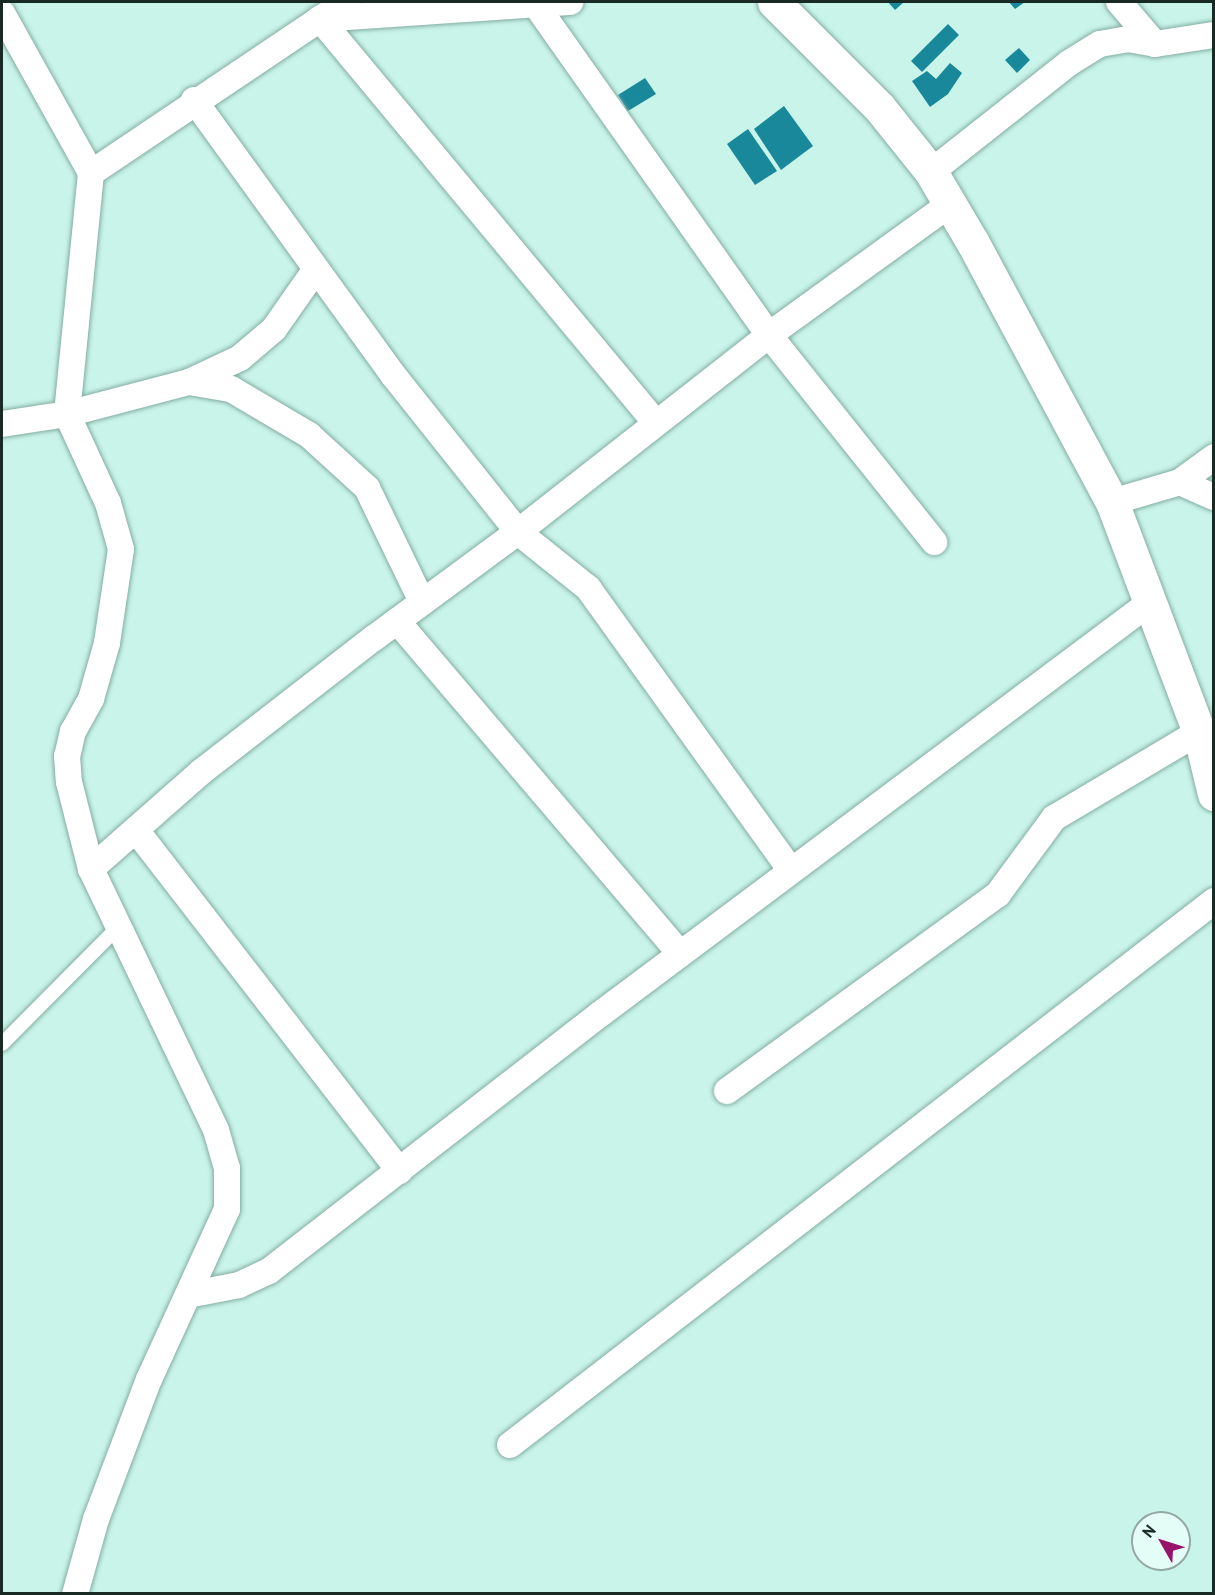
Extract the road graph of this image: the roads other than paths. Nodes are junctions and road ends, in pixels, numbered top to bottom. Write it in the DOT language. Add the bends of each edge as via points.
graph roads {
  1 [pos="348,2"];
  2 [pos="570,2"];
  3 [pos="774,2"];
  4 [pos="1119,2"];
  5 [pos="536,5"];
  6 [pos="2,13"];
  7 [pos="320,19"];
  8 [pos="1214,35"];
  9 [pos="1155,44"];
  10 [pos="194,100"];
  11 [pos="931,172"];
  12 [pos="91,173"];
  13 [pos="950,204"];
  14 [pos="316,269"];
  15 [pos="770,335"];
  16 [pos="189,382"];
  17 [pos="67,414"];
  18 [pos="655,422"];
  19 [pos="2,424"];
  20 [pos="1214,457"];
  21 [pos="1180,482"];
  22 [pos="1214,497"];
  23 [pos="1112,502"];
  24 [pos="518,532"];
  25 [pos="934,542"];
  26 [pos="422,602"];
  27 [pos="1148,604"];
  28 [pos="397,621"];
  29 [pos="1199,732"];
  30 [pos="1212,783"];
  31 [pos="136,830"];
  32 [pos="91,869"];
  33 [pos="791,871"];
  34 [pos="1214,901"];
  35 [pos="118,927"];
  36 [pos="680,954"];
  37 [pos="2,1044"];
  38 [pos="727,1091"];
  39 [pos="400,1171"];
  40 [pos="189,1295"];
  41 [pos="510,1445"];
  42 [pos="75,1593"];
  1 -- 7 [label="street"];
  2 -- 5 [label="street"];
  3 -- 11 [label="street" via="879,107"];
  4 -- 9 [label="street"];
  5 -- 7 [label="street"];
  5 -- 15 [label="street"];
  6 -- 12 [label="street"];
  7 -- 10 [label="street"];
  7 -- 18 [label="street"];
  8 -- 9 [label="street"];
  9 -- 11 [label="street" via="1128,39 1100,44"];
  10 -- 12 [label="street"];
  10 -- 14 [label="street"];
  11 -- 13 [label="street"];
  12 -- 17 [label="street"];
  13 -- 15 [label="street"];
  13 -- 23 [label="street"];
  14 -- 16 [label="street" via="274,329 240,358"];
  14 -- 24 [label="street" via="394,376"];
  15 -- 18 [label="street"];
  15 -- 25 [label="street"];
  16 -- 17 [label="street"];
  16 -- 26 [label="street" via="231,389 309,435 337,458 367,488"];
  17 -- 19 [label="street"];
  17 -- 32 [label="street" via="108,503 121,549 107,643 91,699 74,731 67,756 69,782"];
  18 -- 24 [label="street"];
  20 -- 21 [label="street"];
  21 -- 22 [label="street"];
  21 -- 23 [label="street"];
  23 -- 27 [label="street"];
  24 -- 26 [label="street"];
  24 -- 33 [label="street" via="588,588"];
  26 -- 28 [label="street"];
  27 -- 29 [label="street"];
  27 -- 33 [label="street"];
  28 -- 31 [label="street" via="201,772"];
  28 -- 36 [label="street"];
  29 -- 30 [label="street"];
  29 -- 38 [label="street" via="1054,818 998,894"];
  31 -- 32 [label="street"];
  31 -- 39 [label="street"];
  32 -- 35 [label="street"];
  33 -- 36 [label="street"];
  34 -- 41 [label="street"];
  35 -- 37 [label="lane"];
  35 -- 40 [label="street" via="216,1130 227,1168 227,1209"];
  36 -- 39 [label="street"];
  39 -- 40 [label="street" via="269,1271 238,1285"];
  40 -- 42 [label="street" via="149,1379 96,1520"];
}
